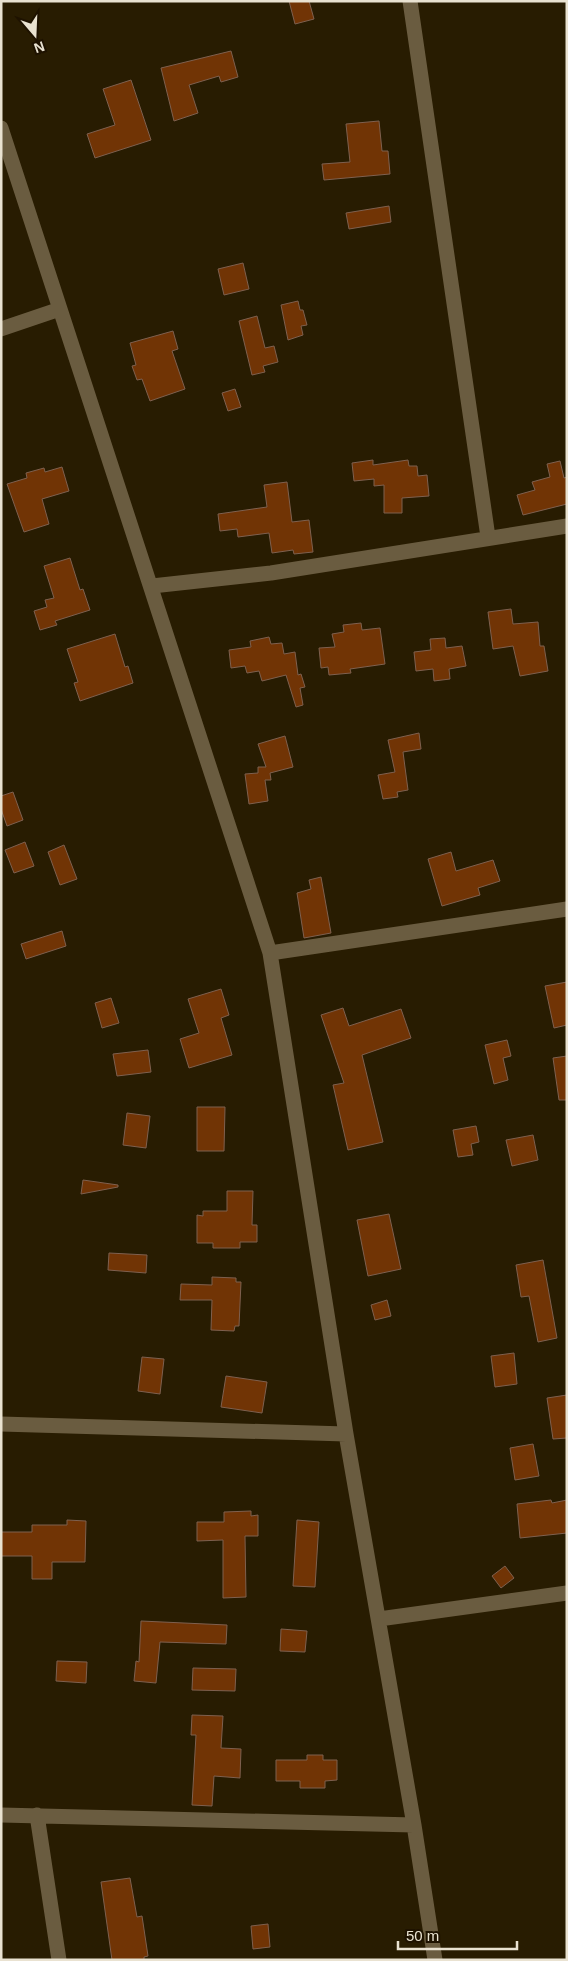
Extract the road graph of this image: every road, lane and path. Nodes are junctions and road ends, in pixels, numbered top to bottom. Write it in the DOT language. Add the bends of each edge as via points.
graph roads {
  1 [pos="410,1"];
  2 [pos="1,128"];
  3 [pos="60,309"];
  4 [pos="1,329"];
  5 [pos="567,526"];
  6 [pos="488,537"];
  7 [pos="152,586"];
  8 [pos="567,909"];
  9 [pos="270,952"];
  10 [pos="1,1424"];
  11 [pos="346,1434"];
  12 [pos="567,1593"];
  13 [pos="379,1619"];
  14 [pos="1,1815"];
  15 [pos="37,1815"];
  16 [pos="414,1825"];
  17 [pos="59,1960"];
  18 [pos="435,1960"];
  1 -- 6 [label="street"];
  2 -- 3 [label="street"];
  3 -- 4 [label="street"];
  3 -- 7 [label="street"];
  5 -- 6 [label="street"];
  6 -- 7 [label="street" via="272,573"];
  7 -- 9 [label="street"];
  8 -- 9 [label="street"];
  9 -- 11 [label="street"];
  10 -- 11 [label="street"];
  11 -- 13 [label="street"];
  12 -- 13 [label="street"];
  13 -- 16 [label="street"];
  14 -- 15 [label="street"];
  15 -- 16 [label="street"];
  15 -- 17 [label="street"];
  16 -- 18 [label="street"];
}
